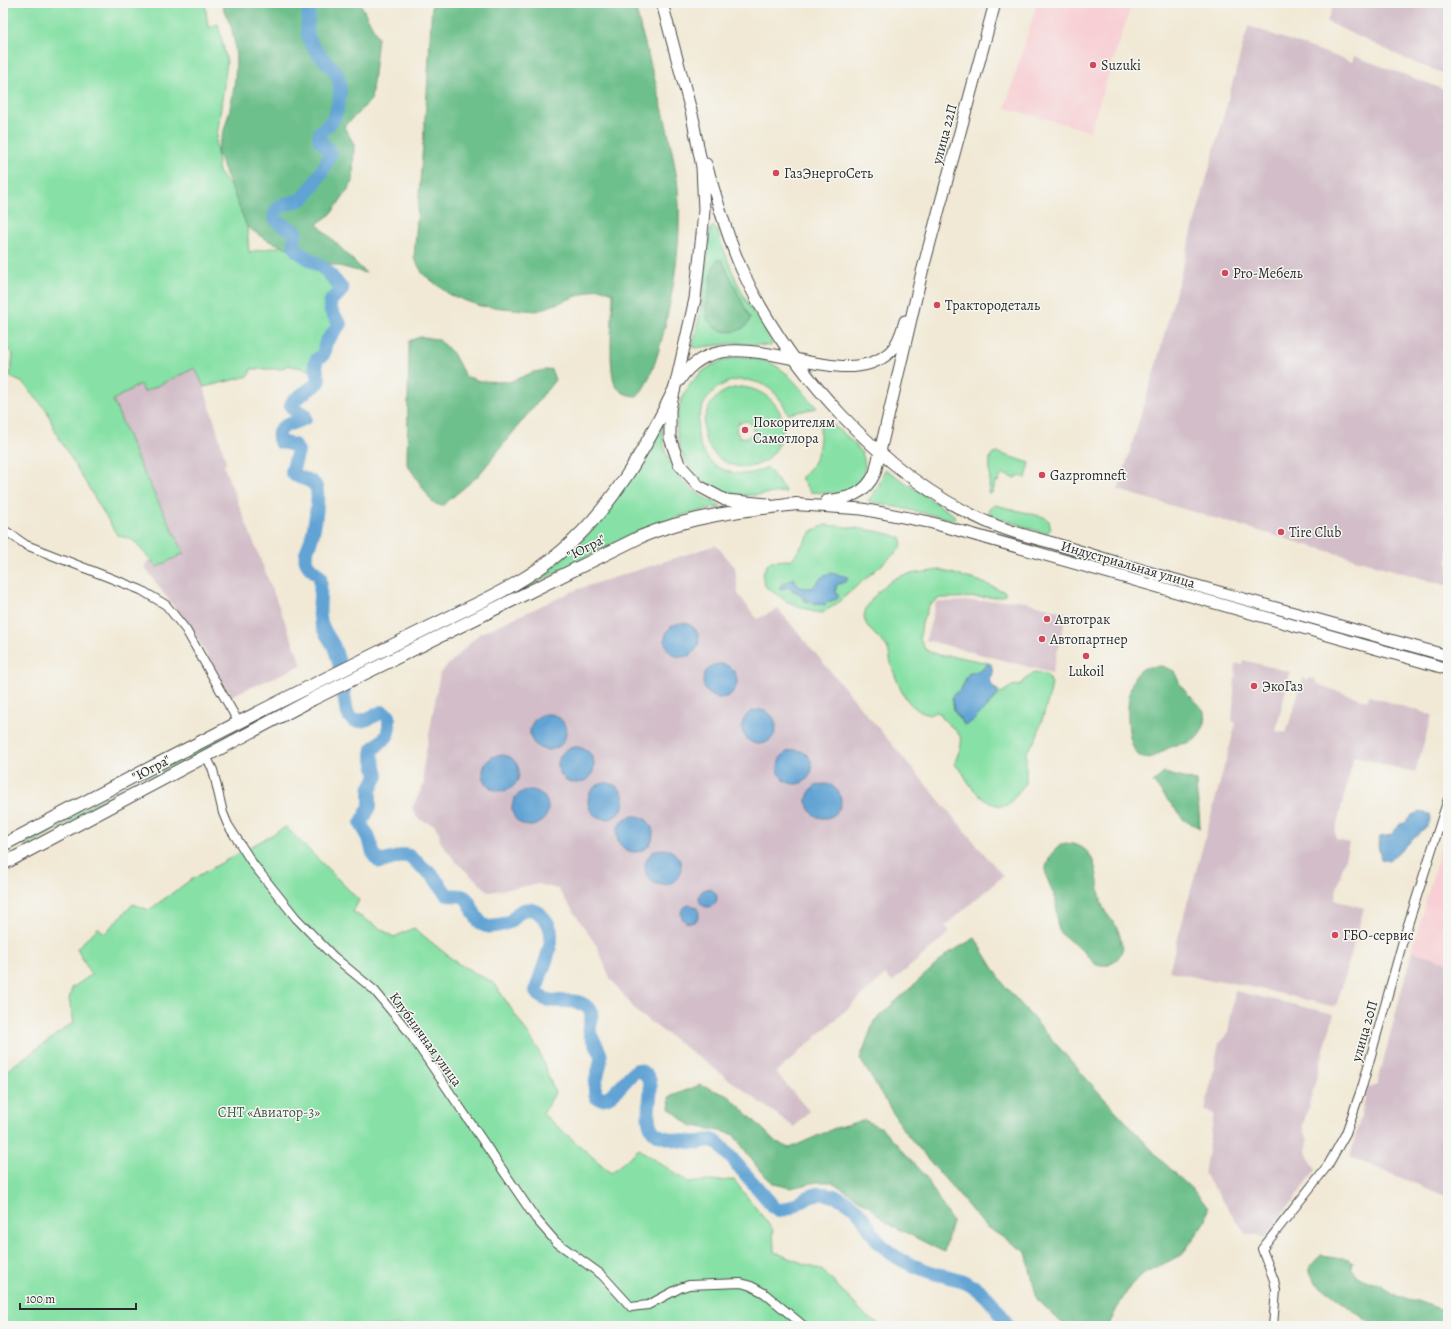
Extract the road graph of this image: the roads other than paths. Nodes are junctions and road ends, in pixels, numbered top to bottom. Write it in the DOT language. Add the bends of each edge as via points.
graph roads {
  1 [pos="662,3"];
  2 [pos="995,3"];
  3 [pos="692,116"];
  4 [pos="922,272"];
  5 [pos="792,358"];
  6 [pos="674,390"];
  7 [pos="881,452"];
  8 [pos="797,504"];
  9 [pos="3,529"];
  10 [pos="1448,656"];
  11 [pos="1448,669"];
  12 [pos="239,723"];
  13 [pos="206,756"];
  14 [pos="1448,799"];
  15 [pos="3,845"];
  16 [pos="7,862"];
  17 [pos="804,1326"];
  18 [pos="1273,1326"];
  1 -- 3 [label="main road"];
  2 -- 4 [label="main road, улица 22П"];
  3 -- 5 [label="main road, Индустриальная улица" via="726,229 741,268"];
  3 -- 6 [label="main road" via="702,167 704,210 695,299"];
  4 -- 5 [label="main road, улица 22П" via="896,344 881,358 862,366 844,367"];
  4 -- 7 [label="main road, улица 22П"];
  5 -- 6 [label="main road, улица 22П" via="751,351 718,354 690,368"];
  5 -- 7 [label="main road, Индустриальная улица" via="833,405"];
  6 -- 8 [label="main road" via="669,419 670,438 675,456 685,473 699,486 733,502"];
  6 -- 12 [label="highway, \"Югра\"" via="646,445 596,516 565,549 538,571 511,587"];
  7 -- 8 [label="main road, улица 22П" via="872,481 856,495"];
  7 -- 10 [label="main road, Индустриальная улица" via="948,501 1000,527"];
  8 -- 11 [label="main road, Индустриальная улица" via="862,509 929,522"];
  8 -- 13 [label="highway, \"Югра\"" via="702,517 652,532 313,699"];
  9 -- 12 [label="street" via="26,546 141,590 166,606 186,630"];
  12 -- 15 [label="highway, \"Югра\""];
  13 -- 16 [label="highway, \"Югра\""];
  13 -- 17 [label="street, Клубничная улица" via="213,770 228,825 253,864 296,918 333,956 374,990 408,1031 536,1219 556,1242 602,1275 631,1307 648,1305 689,1285 741,1283 764,1293"];
  14 -- 18 [label="street, улица 20П" via="1346,1133 1328,1165 1262,1249 1276,1290"];
  15 -- 16 [label="highway"];
}
